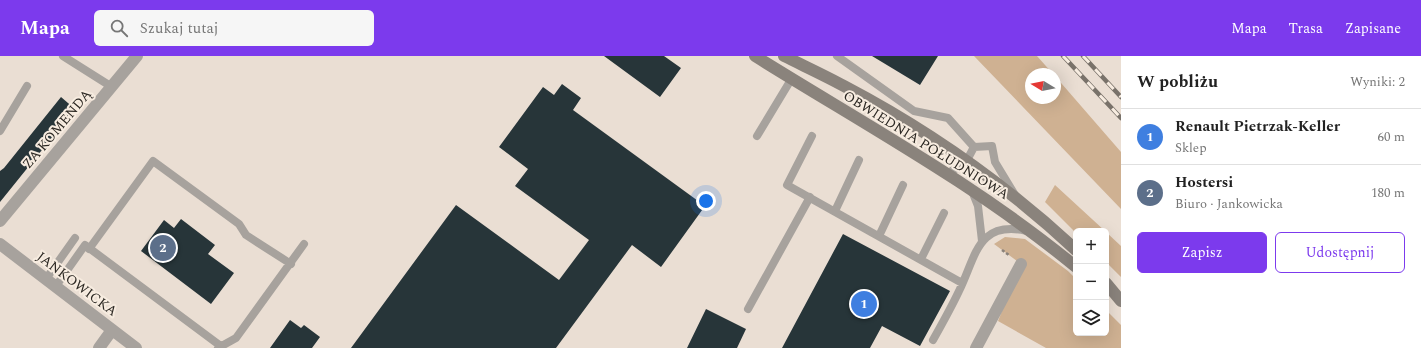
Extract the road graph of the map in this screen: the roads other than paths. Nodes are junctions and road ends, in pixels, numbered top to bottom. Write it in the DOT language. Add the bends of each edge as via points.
graph roads {
  1 [pos="63,56"];
  2 [pos="137,56"];
  3 [pos="756,56"];
  4 [pos="784,56"];
  5 [pos="837,56"];
  6 [pos="792,78"];
  7 [pos="27,86"];
  8 [pos="112,87"];
  9 [pos="0,131"];
  10 [pos="758,136"];
  11 [pos="812,136"];
  12 [pos="974,147"];
  13 [pos="859,160"];
  14 [pos="966,162"];
  15 [pos="947,174"];
  16 [pos="903,185"];
  17 [pos="970,189"];
  18 [pos="810,198"];
  19 [pos="1017,199"];
  20 [pos="834,211"];
  21 [pos="944,213"];
  22 [pos="0,221"];
  23 [pos="1035,233"];
  24 [pos="879,236"];
  25 [pos="75,238"];
  26 [pos="982,241"];
  27 [pos="0,244"];
  28 [pos="304,244"];
  29 [pos="87,247"];
  30 [pos="1073,247"];
  31 [pos="921,259"];
  32 [pos="291,264"];
  33 [pos="1021,264"];
  34 [pos="1073,265"];
  35 [pos="46,279"];
  36 [pos="962,283"];
  37 [pos="56,286"];
  38 [pos="1109,287"];
  39 [pos="1109,292"];
  40 [pos="1120,300"];
  41 [pos="748,309"];
  42 [pos="112,330"];
  43 [pos="933,340"];
  44 [pos="220,347"];
  45 [pos="99,348"];
  46 [pos="136,348"];
  47 [pos="976,348"];
  1 -- 8 [label="lane"];
  2 -- 8 [label="street, ZA KOMENDĄ"];
  3 -- 6 [label="main road, OBWIEDNIA POŁUDNIOWA"];
  4 -- 14 [label="main road, OBWIEDNIA POŁUDNIOWA" via="860,95"];
  5 -- 12 [label="lane" via="914,111 948,118"];
  6 -- 10 [label="lane"];
  6 -- 15 [label="main road, OBWIEDNIA POŁUDNIOWA"];
  7 -- 9 [label="lane"];
  8 -- 22 [label="street, ZA KOMENDĄ"];
  11 -- 18 [label="lane" via="787,184"];
  12 -- 14 [label="lane"];
  12 -- 19 [label="lane" via="992,146 995,162"];
  13 -- 20 [label="lane"];
  14 -- 15 [label="lane"];
  14 -- 19 [label="main road, OBWIEDNIA POŁUDNIOWA"];
  15 -- 17 [label="main road, OBWIEDNIA POŁUDNIOWA"];
  16 -- 24 [label="lane"];
  17 -- 23 [label="main road, OBWIEDNIA POŁUDNIOWA"];
  17 -- 26 [label="lane" via="978,206"];
  18 -- 20 [label="lane"];
  18 -- 41 [label="lane"];
  19 -- 30 [label="main road, OBWIEDNIA POŁUDNIOWA"];
  20 -- 24 [label="lane"];
  21 -- 31 [label="lane"];
  23 -- 26 [label="lane" via="1007,229"];
  23 -- 34 [label="main road, OBWIEDNIA POŁUDNIOWA"];
  24 -- 31 [label="lane"];
  25 -- 35 [label="lane"];
  26 -- 36 [label="lane"];
  27 -- 35 [label="street, JANKOWICKA"];
  28 -- 32 [label="lane"];
  29 -- 32 [label="lane" via="154,161 239,224 246,235"];
  29 -- 37 [label="lane"];
  29 -- 44 [label="lane"];
  31 -- 36 [label="lane"];
  32 -- 44 [label="lane" via="236,338"];
  33 -- 47 [label="street"];
  35 -- 37 [label="street, JANKOWICKA"];
  36 -- 43 [label="lane"];
  37 -- 42 [label="street, JANKOWICKA"];
  38 -- 40 [label="main road"];
  39 -- 40 [label="main road"];
  42 -- 45 [label="street"];
  42 -- 46 [label="street, JANKOWICKA"];
}
